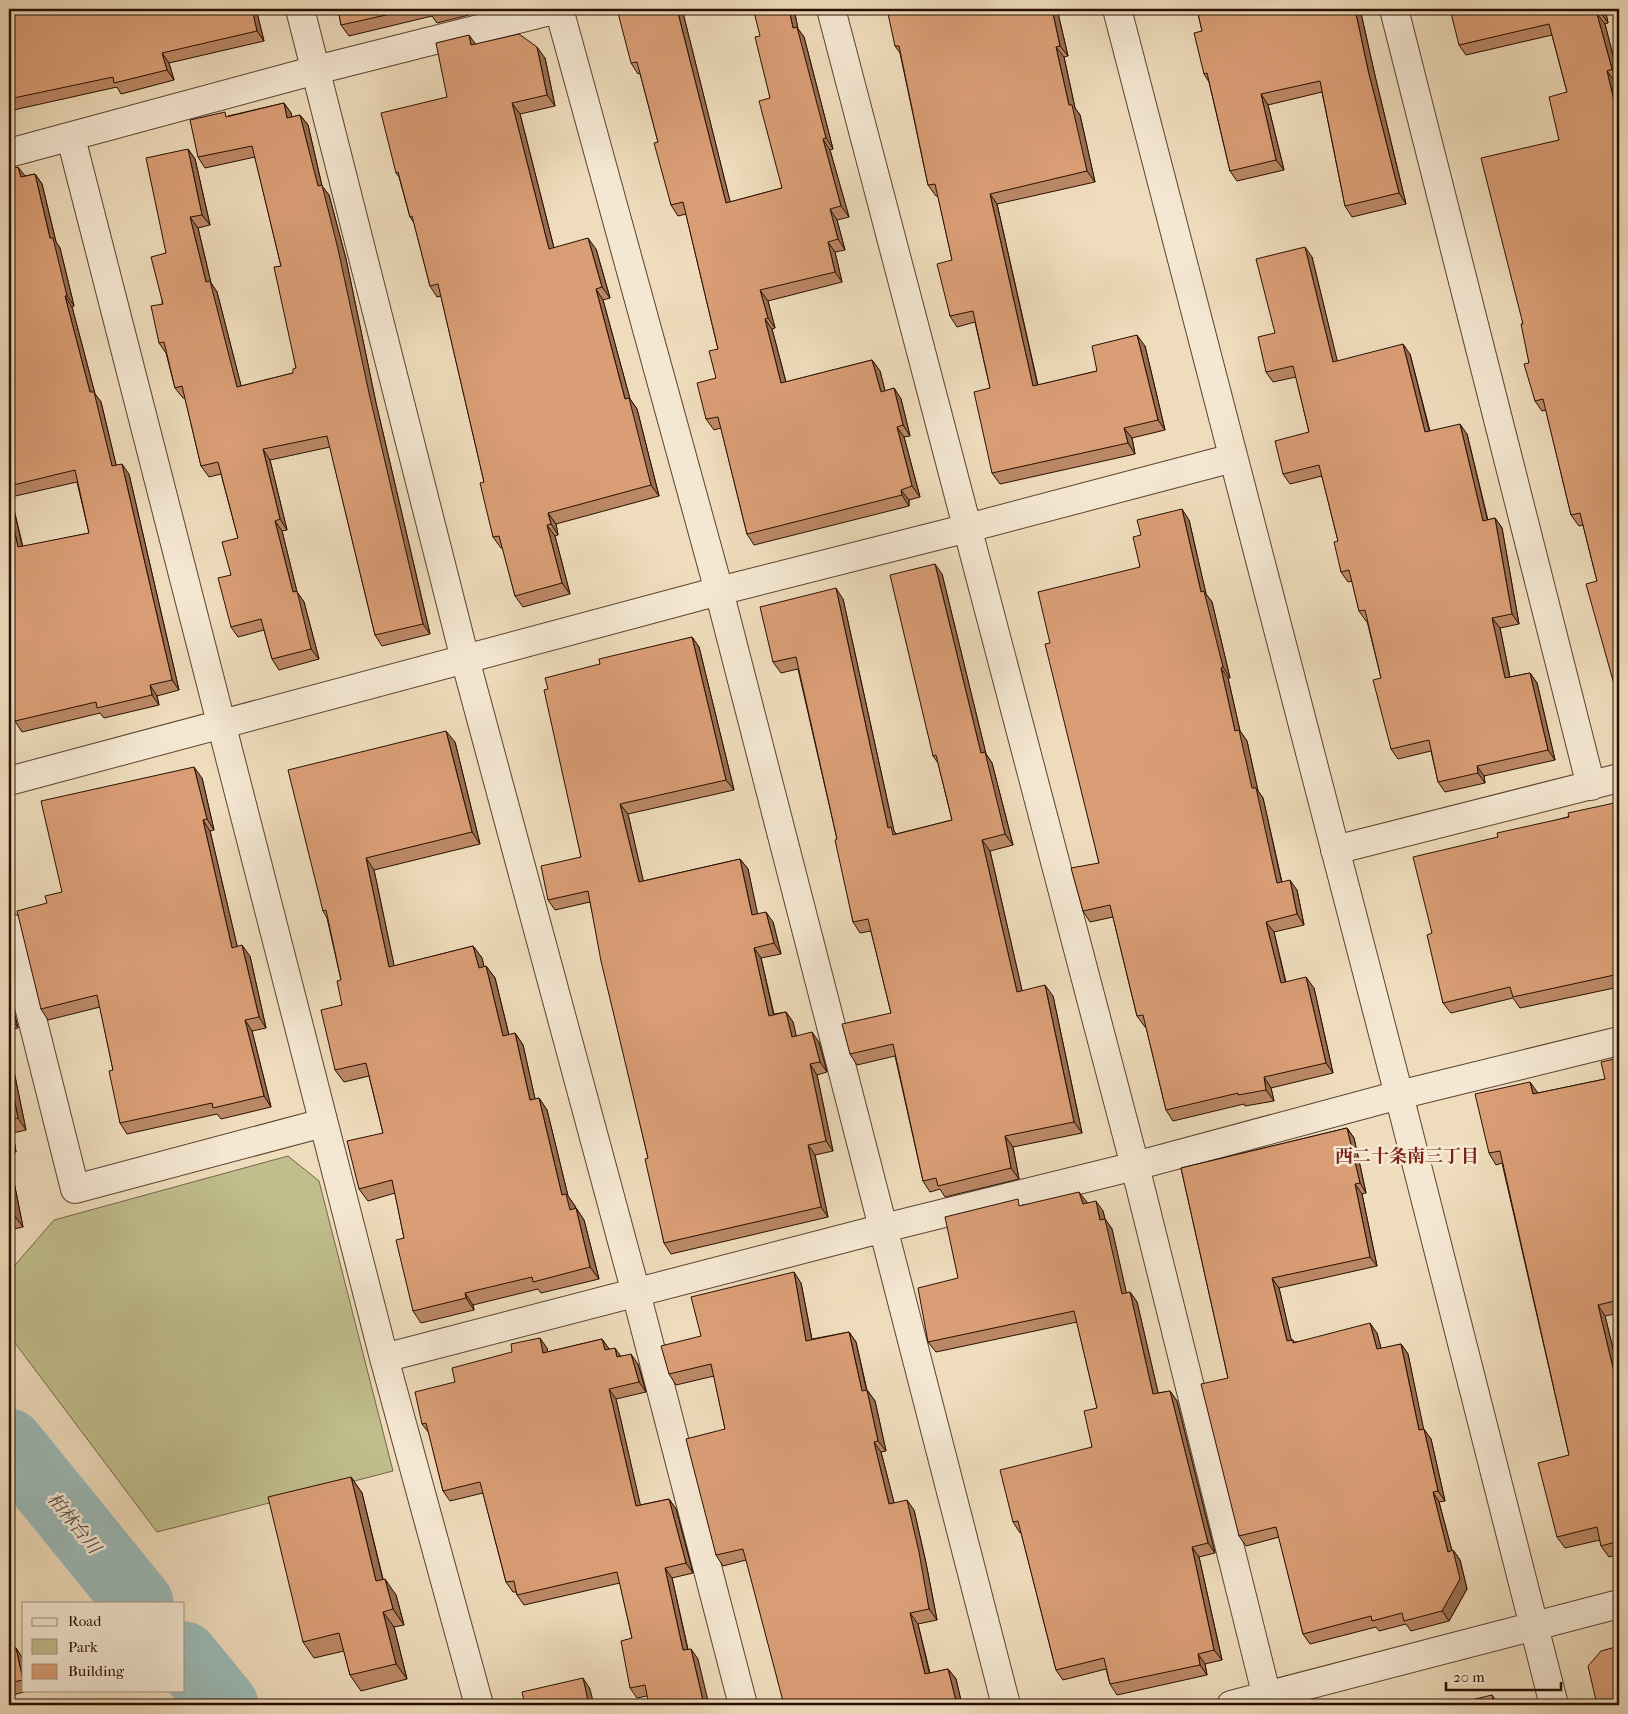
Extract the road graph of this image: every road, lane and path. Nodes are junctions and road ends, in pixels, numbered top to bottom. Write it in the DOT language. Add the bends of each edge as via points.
graph roads {
  1 [pos="300,9"];
  2 [pos="558,9"];
  3 [pos="831,9"];
  4 [pos="1117,9"];
  5 [pos="1394,9"];
  6 [pos="316,70"];
  7 [pos="71,138"];
  8 [pos="9,154"];
  9 [pos="1233,458"];
  10 [pos="968,528"];
  11 [pos="719,591"];
  12 [pos="465,659"];
  13 [pos="220,724"];
  14 [pos="1619,778"];
  15 [pos="9,780"];
  16 [pos="1591,786"];
  17 [pos="1335,850"];
  18 [pos="9,927"];
  19 [pos="1619,1041"];
  20 [pos="1399,1095"];
  21 [pos="323,1123"];
  22 [pos="1136,1166"];
  23 [pos="884,1228"];
  24 [pos="636,1293"];
  25 [pos="384,1358"];
  26 [pos="1619,1604"];
  27 [pos="1532,1626"];
  28 [pos="1268,1701"];
  29 [pos="479,1705"];
  30 [pos="743,1705"];
  31 [pos="1006,1705"];
  32 [pos="1231,1705"];
  33 [pos="1554,1705"];
  1 -- 6 [label="street"];
  2 -- 6 [label="street"];
  2 -- 11 [label="street"];
  3 -- 10 [label="street"];
  4 -- 9 [label="street"];
  5 -- 16 [label="street"];
  6 -- 7 [label="street"];
  6 -- 12 [label="street"];
  7 -- 8 [label="street"];
  7 -- 13 [label="street"];
  9 -- 10 [label="street"];
  9 -- 17 [label="street"];
  10 -- 11 [label="street"];
  10 -- 22 [label="street"];
  11 -- 12 [label="street"];
  11 -- 23 [label="street"];
  12 -- 13 [label="street"];
  12 -- 24 [label="street"];
  13 -- 15 [label="street"];
  13 -- 21 [label="street"];
  14 -- 16 [label="street"];
  16 -- 17 [label="street"];
  17 -- 20 [label="street"];
  18 -- 21 [label="street" via="75,1189"];
  19 -- 20 [label="street"];
  20 -- 22 [label="street"];
  20 -- 27 [label="street"];
  21 -- 25 [label="street"];
  22 -- 23 [label="street"];
  22 -- 28 [label="street"];
  23 -- 24 [label="street"];
  23 -- 31 [label="street"];
  24 -- 25 [label="street"];
  24 -- 30 [label="street"];
  25 -- 29 [label="street"];
  26 -- 27 [label="street"];
  27 -- 28 [label="street"];
  27 -- 33 [label="street"];
  28 -- 32 [label="street"];
}
